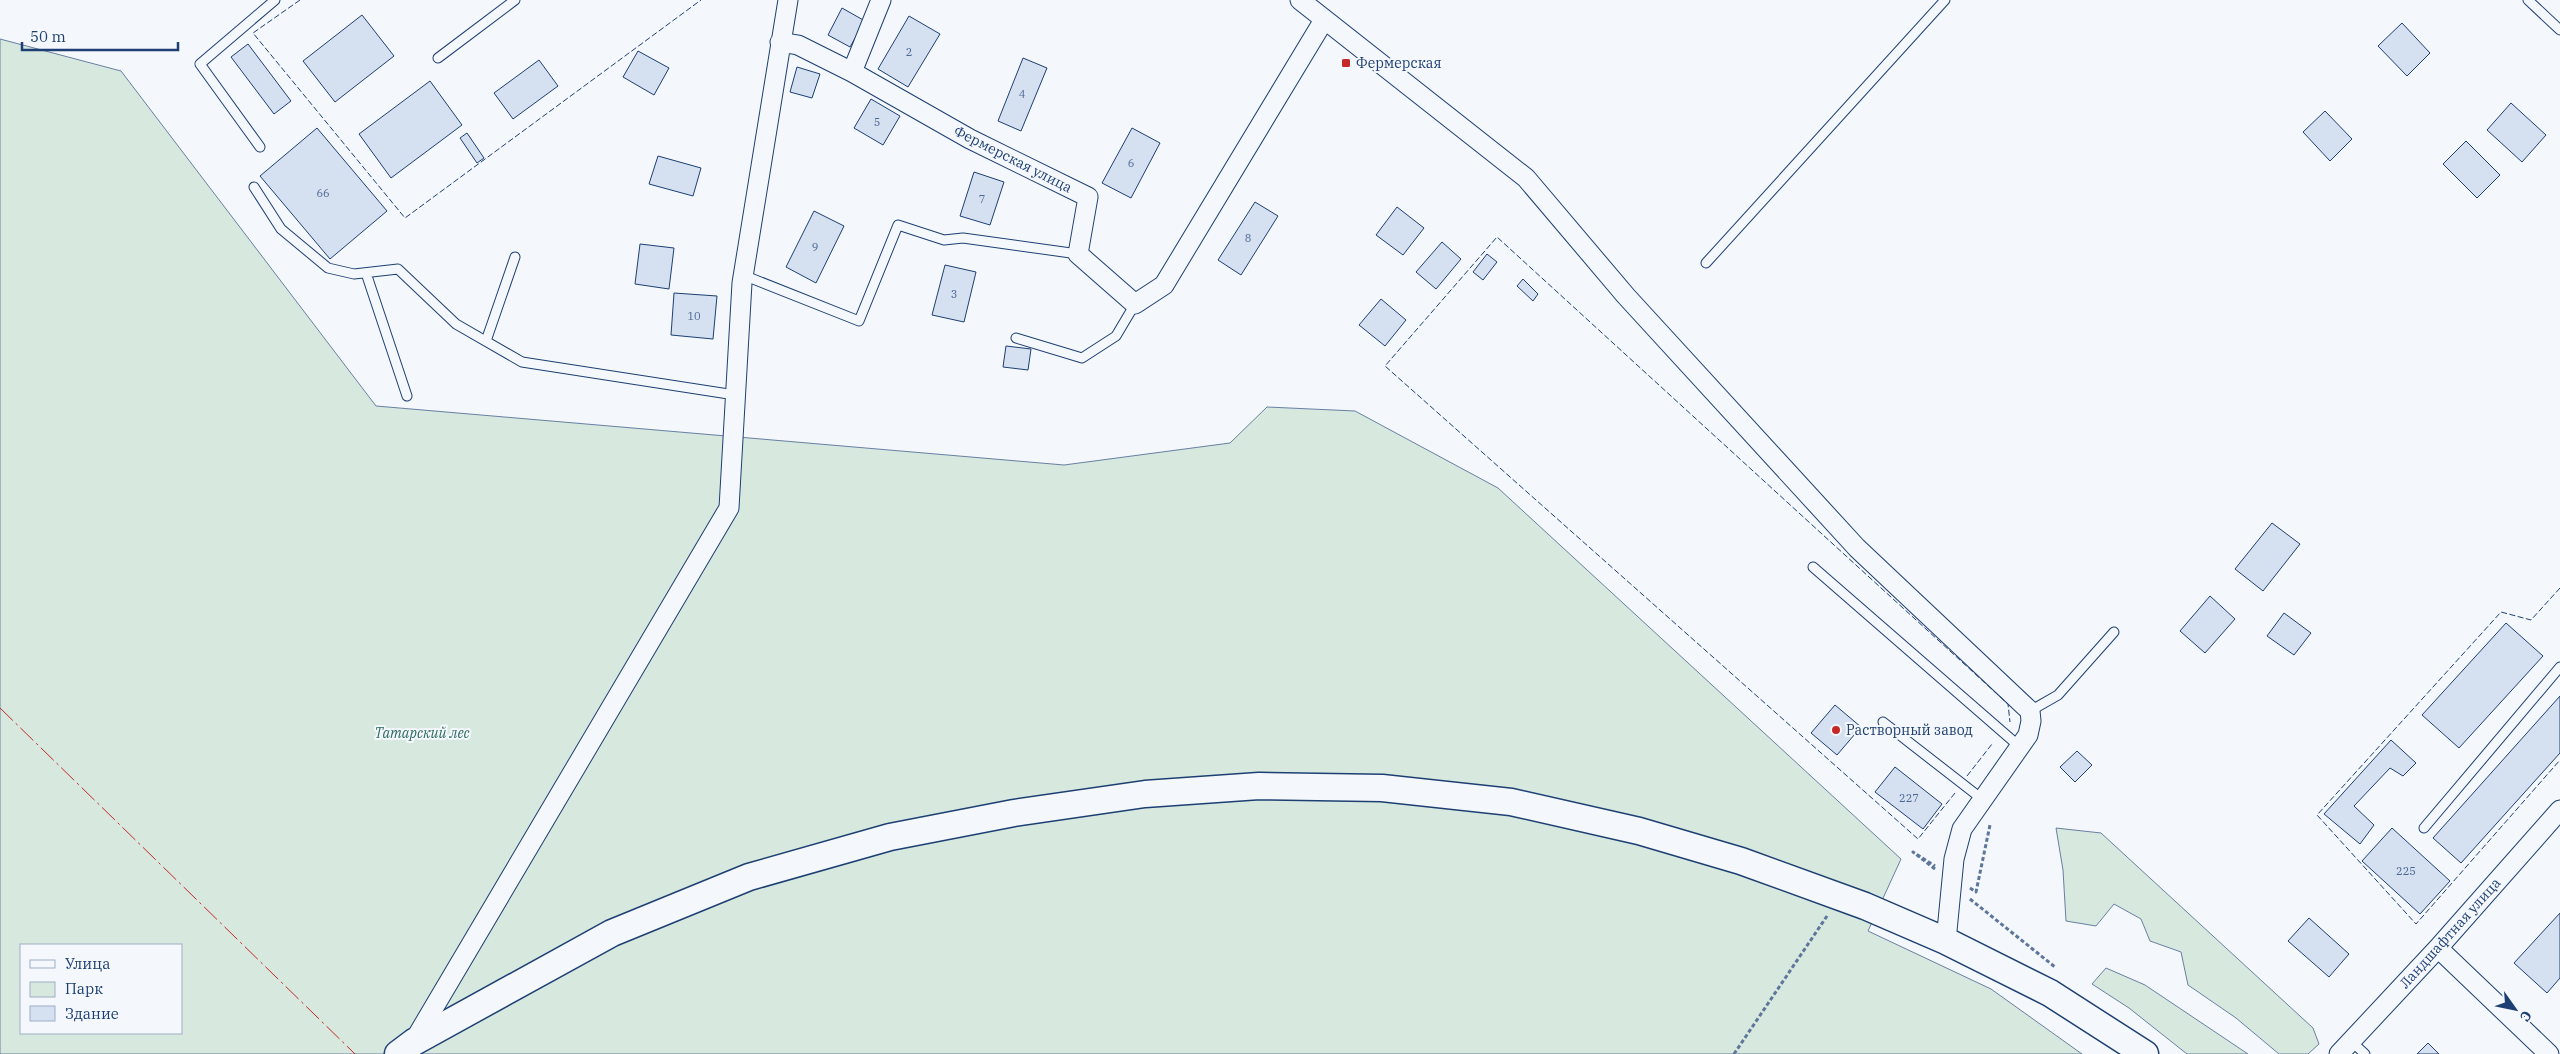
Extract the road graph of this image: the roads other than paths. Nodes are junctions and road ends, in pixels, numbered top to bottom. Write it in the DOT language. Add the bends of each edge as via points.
graph roads {
  1 [pos="275,0"];
  2 [pos="515,0"];
  3 [pos="788,0"];
  4 [pos="881,0"];
  5 [pos="1300,0"];
  6 [pos="1945,0"];
  7 [pos="2528,0"];
  8 [pos="1324,20"];
  9 [pos="2560,30"];
  10 [pos="780,42"];
  11 [pos="438,58"];
  12 [pos="852,72"];
  13 [pos="260,146"];
  14 [pos="254,187"];
  15 [pos="1078,254"];
  16 [pos="515,257"];
  17 [pos="1706,263"];
  18 [pos="366,273"];
  19 [pos="743,275"];
  20 [pos="1135,304"];
  21 [pos="1016,338"];
  22 [pos="486,341"];
  23 [pos="735,395"];
  24 [pos="406,396"];
  25 [pos="1813,567"];
  26 [pos="2114,632"];
  27 [pos="2560,667"];
  28 [pos="2030,711"];
  29 [pos="1883,722"];
  30 [pos="2020,748"];
  31 [pos="1982,799"];
  32 [pos="2560,810"];
  33 [pos="2424,828"];
  34 [pos="1946,941"];
  35 [pos="2438,948"];
  36 [pos="406,1048"];
  37 [pos="2345,1048"];
  38 [pos="2145,1054"];
  39 [pos="2365,1054"];
  40 [pos="2549,1054"];
  1 -- 13 [label="lane" via="200,64"];
  2 -- 11 [label="lane"];
  3 -- 10 [label="street"];
  4 -- 12 [label="street"];
  5 -- 8 [label="street"];
  6 -- 17 [label="lane"];
  7 -- 9 [label="lane"];
  8 -- 20 [label="street" via="1164,285"];
  8 -- 28 [label="street" via="1526,178 1626,296 1857,548"];
  10 -- 12 [label="street, Фермерская улица" via="798,45"];
  10 -- 19 [label="street"];
  12 -- 15 [label="street, Фермерская улица" via="970,139 1088,197"];
  14 -- 18 [label="lane" via="281,229 328,268 354,274"];
  15 -- 19 [label="lane" via="962,238 944,240 898,225 859,321"];
  15 -- 20 [label="street"];
  16 -- 22 [label="lane"];
  18 -- 22 [label="lane" via="398,269 456,324"];
  18 -- 24 [label="lane"];
  19 -- 23 [label="street"];
  20 -- 21 [label="lane" via="1116,336 1082,358"];
  22 -- 23 [label="lane" via="522,362"];
  23 -- 36 [label="street" via="729,508"];
  25 -- 30 [label="lane"];
  26 -- 28 [label="lane" via="2058,695"];
  27 -- 33 [label="lane"];
  28 -- 30 [label="street" via="2028,736"];
  29 -- 31 [label="lane"];
  30 -- 31 [label="street"];
  31 -- 34 [label="street" via="1962,829 1954,859"];
  32 -- 35 [label="street, Ландшафтная улица"];
  34 -- 36 [label="main road" via="1741,861 1639,830 1511,802 1373,788 1259,786 1145,794 1014,813 890,837 749,877 612,933"];
  34 -- 38 [label="main road" via="2050,993"];
  35 -- 37 [label="street, Ландшафтная улица"];
  35 -- 40 [label="street"];
  37 -- 39 [label="lane"];
}
